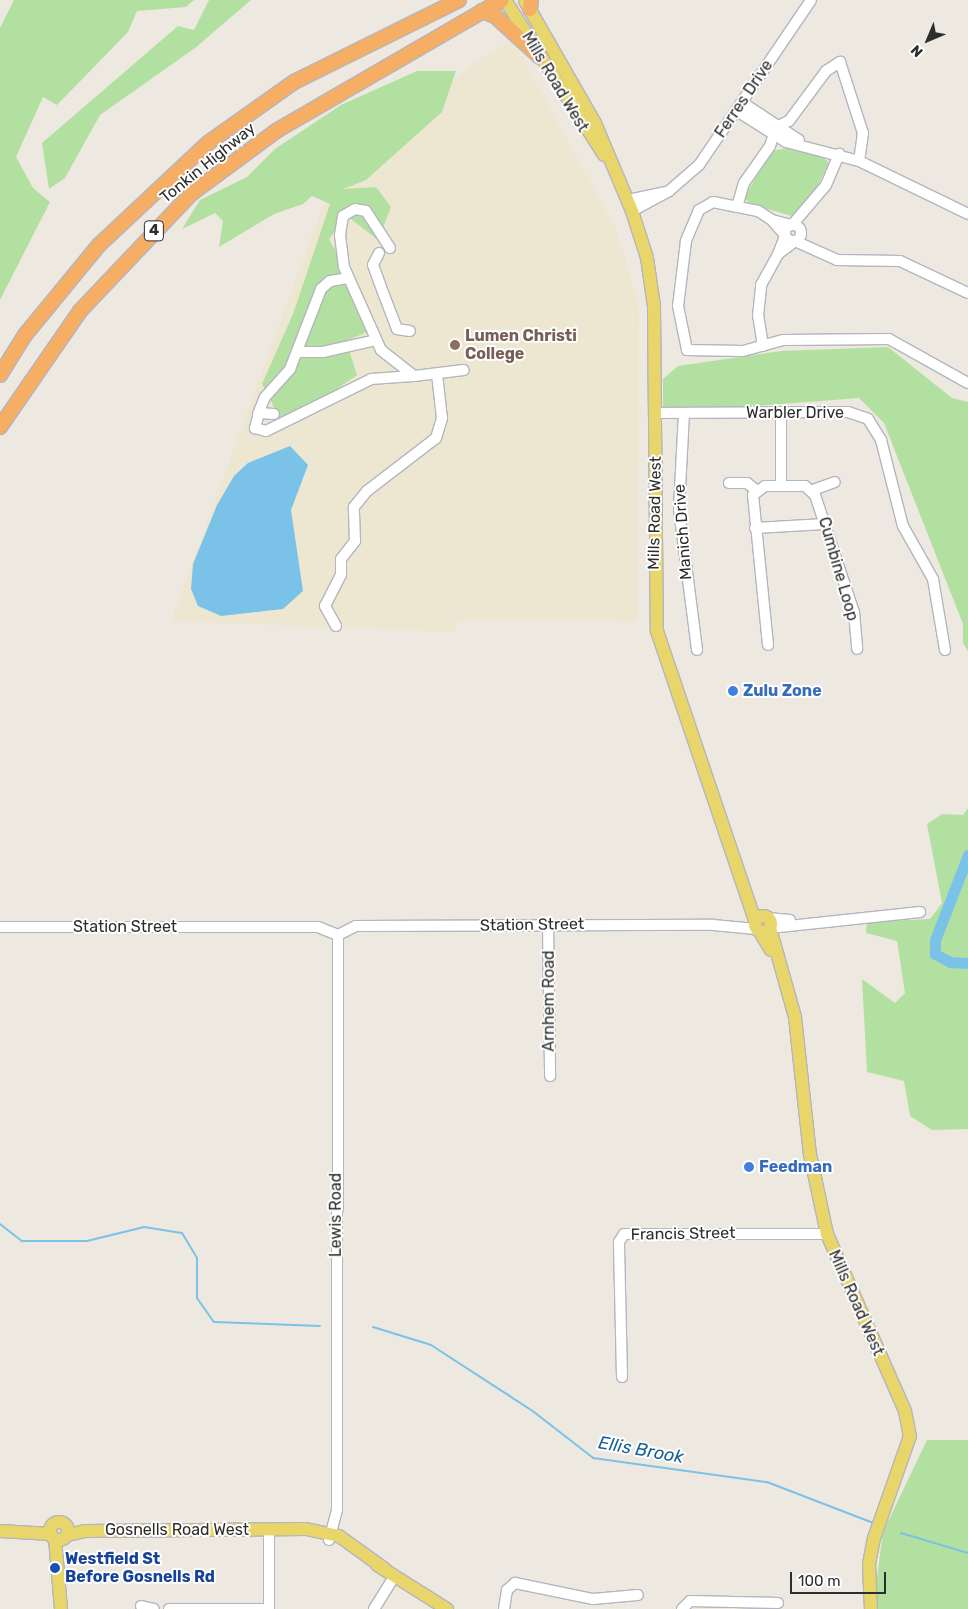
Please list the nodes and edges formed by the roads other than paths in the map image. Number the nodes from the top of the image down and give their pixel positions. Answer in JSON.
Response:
{"nodes":[{"id":1,"x":504,"y":0,"type":"edge"},
{"id":2,"x":810,"y":0,"type":"edge"},
{"id":3,"x":454,"y":2,"type":"edge"},
{"id":4,"x":529,"y":3,"type":"edge"},
{"id":5,"x":482,"y":11,"type":"junction"},
{"id":6,"x":540,"y":57,"type":"junction"},
{"id":7,"x":740,"y":107,"type":"junction"},
{"id":8,"x":775,"y":132,"type":"junction"},
{"id":9,"x":839,"y":154,"type":"junction"},
{"id":10,"x":608,"y":161,"type":"junction"},
{"id":11,"x":859,"y":161,"type":"junction"},
{"id":12,"x":630,"y":206,"type":"junction"},
{"id":13,"x":737,"y":207,"type":"junction"},
{"id":14,"x":968,"y":214,"type":"edge"},
{"id":15,"x":772,"y":220,"type":"junction"},
{"id":16,"x":796,"y":233,"type":"junction"},
{"id":17,"x":784,"y":235,"type":"junction"},
{"id":18,"x":390,"y":248,"type":"dead end"},
{"id":19,"x":379,"y":253,"type":"dead end"},
{"id":20,"x":778,"y":254,"type":"junction"},
{"id":21,"x":348,"y":278,"type":"junction"},
{"id":22,"x":968,"y":293,"type":"edge"},
{"id":23,"x":410,"y":331,"type":"dead end"},
{"id":24,"x":376,"y":340,"type":"junction"},
{"id":25,"x":763,"y":346,"type":"junction"},
{"id":26,"x":297,"y":352,"type":"junction"},
{"id":27,"x":464,"y":370,"type":"dead end"},
{"id":28,"x":437,"y":374,"type":"junction"},
{"id":29,"x":0,"y":375,"type":"edge"},
{"id":30,"x":414,"y":376,"type":"junction"},
{"id":31,"x":968,"y":383,"type":"edge"},
{"id":32,"x":781,"y":412,"type":"junction"},
{"id":33,"x":654,"y":413,"type":"junction"},
{"id":34,"x":258,"y":414,"type":"junction"},
{"id":35,"x":274,"y":414,"type":"dead end"},
{"id":36,"x":684,"y":414,"type":"junction"},
{"id":37,"x":0,"y":427,"type":"edge"},
{"id":38,"x":835,"y":482,"type":"dead end"},
{"id":39,"x":729,"y":483,"type":"dead end"},
{"id":40,"x":781,"y":486,"type":"junction"},
{"id":41,"x":756,"y":490,"type":"junction"},
{"id":42,"x":813,"y":490,"type":"junction"},
{"id":43,"x":825,"y":524,"type":"junction"},
{"id":44,"x":755,"y":528,"type":"junction"},
{"id":45,"x":336,"y":626,"type":"dead end"},
{"id":46,"x":768,"y":645,"type":"dead end"},
{"id":47,"x":857,"y":649,"type":"dead end"},
{"id":48,"x":697,"y":650,"type":"dead end"},
{"id":49,"x":945,"y":650,"type":"dead end"},
{"id":50,"x":920,"y":912,"type":"dead end"},
{"id":51,"x":762,"y":924,"type":"junction"},
{"id":52,"x":548,"y":925,"type":"junction"},
{"id":53,"x":0,"y":927,"type":"edge"},
{"id":54,"x":338,"y":935,"type":"junction"},
{"id":55,"x":550,"y":1076,"type":"dead end"},
{"id":56,"x":827,"y":1234,"type":"junction"},
{"id":57,"x":622,"y":1376,"type":"dead end"},
{"id":58,"x":269,"y":1529,"type":"junction"},
{"id":59,"x":0,"y":1531,"type":"edge"},
{"id":60,"x":59,"y":1533,"type":"junction"},
{"id":61,"x":334,"y":1538,"type":"junction"},
{"id":62,"x":390,"y":1572,"type":"junction"},
{"id":63,"x":638,"y":1595,"type":"dead end"},
{"id":64,"x":778,"y":1603,"type":"dead end"},
{"id":65,"x":141,"y":1606,"type":"dead end"},
{"id":66,"x":682,"y":1607,"type":"edge"},
{"id":67,"x":61,"y":1609,"type":"edge"},
{"id":68,"x":154,"y":1609,"type":"edge"},
{"id":69,"x":169,"y":1609,"type":"edge"},
{"id":70,"x":269,"y":1609,"type":"edge"},
{"id":71,"x":374,"y":1609,"type":"edge"},
{"id":72,"x":447,"y":1609,"type":"edge"},
{"id":73,"x":504,"y":1609,"type":"edge"},
{"id":74,"x":871,"y":1609,"type":"edge"}],
"edges":[{"from":1,"to":5,"type":"highway","name":"Tonkin Highway","number":"4"},
{"from":1,"to":6,"type":"main road","name":"Mills Road West"},
{"from":2,"to":7,"type":"street","name":"Ferres Drive"},
{"from":3,"to":29,"type":"highway","name":"Tonkin Highway","number":"4"},
{"from":4,"to":10,"type":"main road","name":"Mills Road West"},
{"from":5,"to":6,"type":"highway"},
{"from":5,"to":37,"type":"highway","name":"Tonkin Highway","number":"4"},
{"from":6,"to":10,"type":"main road","name":"Mills Road West"},
{"from":7,"to":8,"type":"street"},
{"from":7,"to":12,"type":"street","name":"Ferres Drive"},
{"from":8,"to":9,"type":"street"},
{"from":8,"to":11,"type":"street"},
{"from":8,"to":13,"type":"street"},
{"from":9,"to":11,"type":"street"},
{"from":9,"to":16,"type":"street"},
{"from":10,"to":12,"type":"main road","name":"Mills Road West"},
{"from":11,"to":14,"type":"street"},
{"from":12,"to":33,"type":"main road","name":"Mills Road West"},
{"from":13,"to":15,"type":"street"},
{"from":13,"to":25,"type":"street"},
{"from":15,"to":16,"type":"street"},
{"from":15,"to":17,"type":"street"},
{"from":16,"to":17,"type":"street"},
{"from":16,"to":20,"type":"street"},
{"from":16,"to":22,"type":"street"},
{"from":17,"to":20,"type":"street"},
{"from":18,"to":21,"type":"street"},
{"from":19,"to":23,"type":"street"},
{"from":20,"to":25,"type":"street"},
{"from":21,"to":24,"type":"street"},
{"from":21,"to":26,"type":"street"},
{"from":24,"to":26,"type":"street"},
{"from":24,"to":30,"type":"street"},
{"from":25,"to":31,"type":"street"},
{"from":26,"to":34,"type":"street"},
{"from":27,"to":28,"type":"street"},
{"from":28,"to":30,"type":"street"},
{"from":28,"to":45,"type":"street"},
{"from":30,"to":34,"type":"street"},
{"from":32,"to":36,"type":"street","name":"Warbler Drive"},
{"from":32,"to":40,"type":"street"},
{"from":32,"to":49,"type":"street","name":"Warbler Drive"},
{"from":33,"to":36,"type":"street","name":"Warbler Drive"},
{"from":33,"to":51,"type":"main road","name":"Mills Road West"},
{"from":34,"to":35,"type":"street"},
{"from":36,"to":48,"type":"street","name":"Manich Drive"},
{"from":38,"to":42,"type":"street"},
{"from":39,"to":41,"type":"street"},
{"from":40,"to":41,"type":"street"},
{"from":40,"to":42,"type":"street"},
{"from":41,"to":44,"type":"street"},
{"from":42,"to":43,"type":"street","name":"Cumbine Loop"},
{"from":43,"to":44,"type":"street"},
{"from":43,"to":47,"type":"street","name":"Cumbine Loop"},
{"from":44,"to":46,"type":"street"},
{"from":50,"to":51,"type":"street","name":"Station Street"},
{"from":51,"to":52,"type":"street","name":"Station Street"},
{"from":51,"to":56,"type":"main road","name":"Mills Road West"},
{"from":52,"to":54,"type":"street","name":"Station Street"},
{"from":52,"to":55,"type":"street","name":"Arnhem Road"},
{"from":53,"to":54,"type":"street","name":"Station Street"},
{"from":54,"to":61,"type":"street","name":"Lewis Road"},
{"from":56,"to":57,"type":"street","name":"Francis Street"},
{"from":56,"to":74,"type":"main road","name":"Mills Road West"},
{"from":58,"to":60,"type":"main road","name":"Gosnells Road West"},
{"from":58,"to":61,"type":"main road","name":"Gosnells Road West"},
{"from":58,"to":70,"type":"street"},
{"from":59,"to":60,"type":"main road","name":"Gosnells Road West"},
{"from":60,"to":67,"type":"main road"},
{"from":61,"to":62,"type":"main road","name":"Gosnells Road West"},
{"from":62,"to":71,"type":"street"},
{"from":62,"to":72,"type":"main road","name":"Gosnells Road West"},
{"from":63,"to":73,"type":"street"},
{"from":64,"to":66,"type":"street"},
{"from":65,"to":68,"type":"street"},
{"from":69,"to":70,"type":"street"}]}
